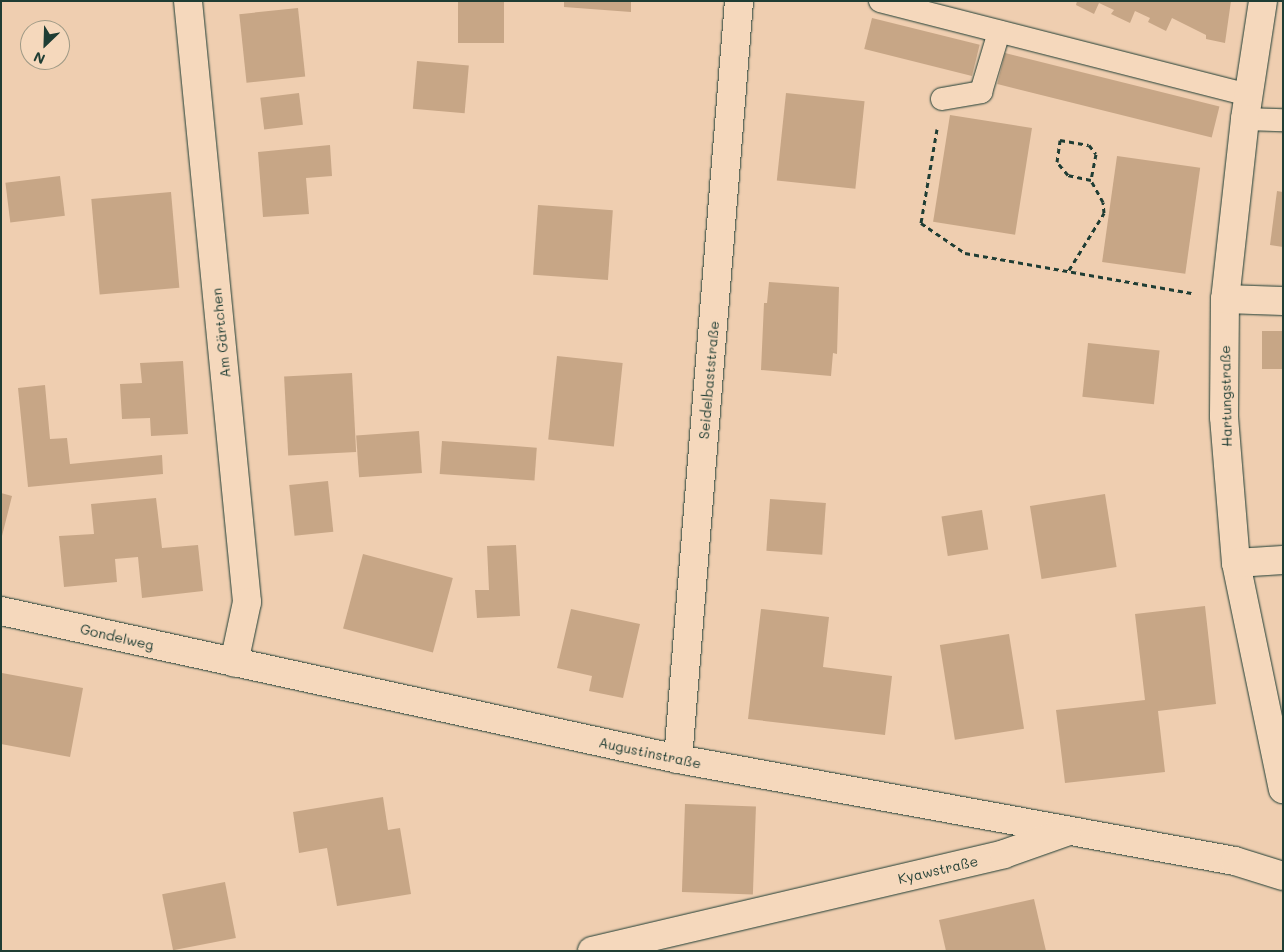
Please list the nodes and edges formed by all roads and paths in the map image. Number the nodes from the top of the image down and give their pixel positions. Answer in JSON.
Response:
{"nodes":[{"id":1,"x":188,"y":1,"type":"edge"},
{"id":2,"x":739,"y":1,"type":"edge"},
{"id":3,"x":880,"y":1,"type":"edge"},
{"id":4,"x":1263,"y":1,"type":"edge"},
{"id":5,"x":999,"y":32,"type":"junction"},
{"id":6,"x":942,"y":99,"type":"joint"},
{"id":7,"x":1247,"y":107,"type":"junction"},
{"id":8,"x":1283,"y":120,"type":"edge"},
{"id":9,"x":1091,"y":180,"type":"junction"},
{"id":10,"x":1069,"y":270,"type":"junction"},
{"id":11,"x":1225,"y":300,"type":"junction"},
{"id":12,"x":1283,"y":300,"type":"edge"},
{"id":13,"x":1283,"y":560,"type":"edge"},
{"id":14,"x":1236,"y":563,"type":"junction"},
{"id":15,"x":1,"y":610,"type":"edge"},
{"id":16,"x":234,"y":663,"type":"junction"},
{"id":17,"x":678,"y":759,"type":"junction"},
{"id":18,"x":1283,"y":789,"type":"edge"},
{"id":19,"x":1068,"y":832,"type":"junction"},
{"id":20,"x":1283,"y":876,"type":"edge"},
{"id":21,"x":592,"y":951,"type":"edge"}],
"edges":[{"from":1,"to":16,"type":"street","name":"Am Gärtchen"},
{"from":2,"to":17,"type":"street","name":"Seidelbaststraße"},
{"from":3,"to":5,"type":"lane"},
{"from":4,"to":7,"type":"street","name":"Hartungstraße"},
{"from":5,"to":6,"type":"lane"},
{"from":5,"to":7,"type":"lane"},
{"from":6,"to":10,"type":"path"},
{"from":7,"to":8,"type":"lane"},
{"from":7,"to":11,"type":"street","name":"Hartungstraße"},
{"from":9,"to":9,"type":"path"},
{"from":9,"to":10,"type":"path"},
{"from":10,"to":11,"type":"path"},
{"from":11,"to":12,"type":"street"},
{"from":11,"to":14,"type":"street","name":"Hartungstraße"},
{"from":13,"to":14,"type":"street"},
{"from":14,"to":18,"type":"street","name":"Hartungstraße"},
{"from":15,"to":16,"type":"street","name":"Gondelweg"},
{"from":16,"to":17,"type":"street","name":"Augustinstraße"},
{"from":17,"to":19,"type":"street","name":"Augustinstraße"},
{"from":19,"to":20,"type":"street","name":"Kyawstraße"},
{"from":19,"to":21,"type":"street","name":"Kyawstraße"}]}
